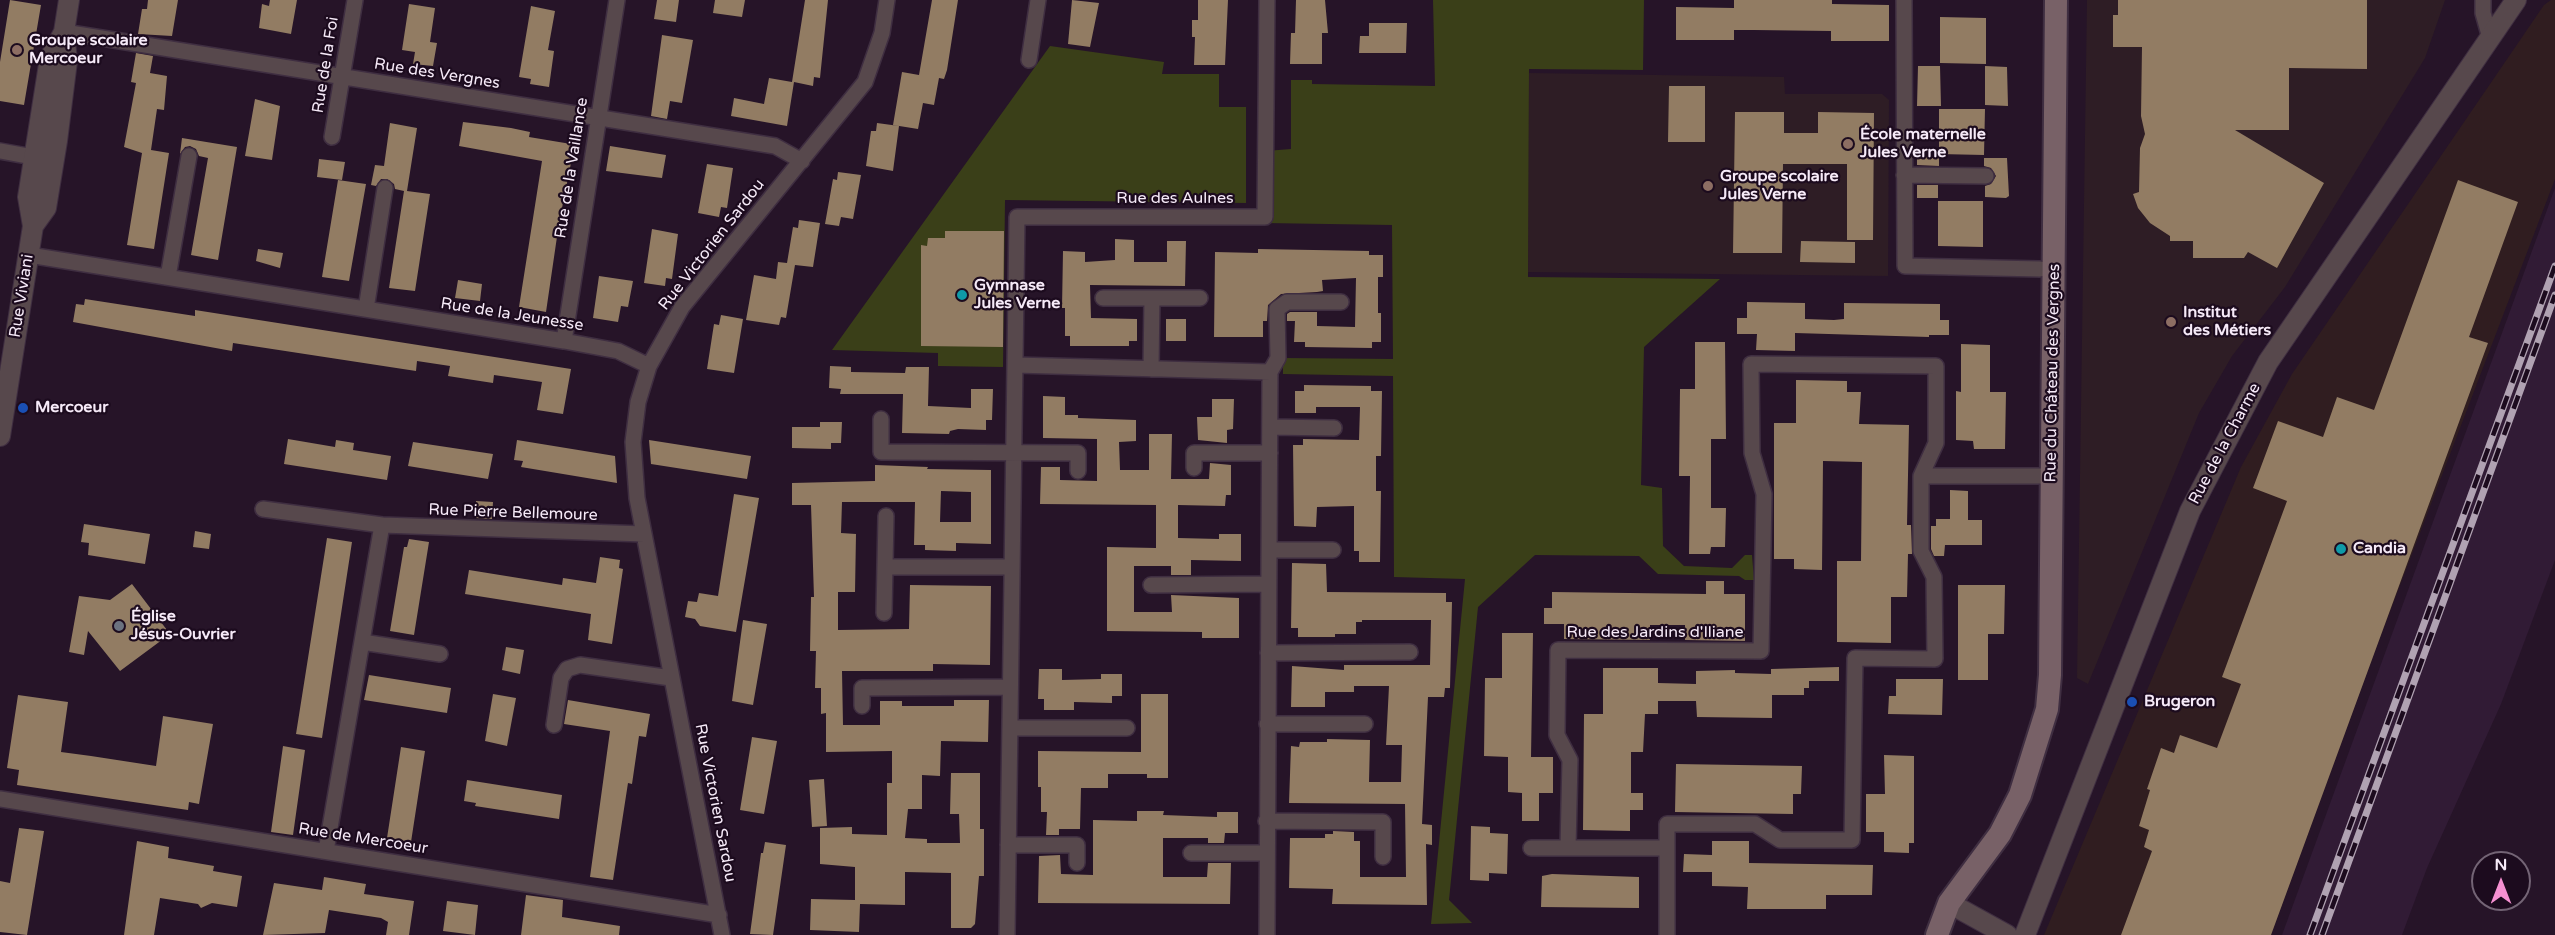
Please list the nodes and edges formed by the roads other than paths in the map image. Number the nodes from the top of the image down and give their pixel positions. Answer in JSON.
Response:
{"nodes":[{"id":1,"x":69,"y":0,"type":"edge"},
{"id":2,"x":355,"y":0,"type":"edge"},
{"id":3,"x":617,"y":0,"type":"edge"},
{"id":4,"x":887,"y":0,"type":"edge"},
{"id":5,"x":1038,"y":0,"type":"edge"},
{"id":6,"x":1267,"y":0,"type":"edge"},
{"id":7,"x":1904,"y":0,"type":"edge"},
{"id":8,"x":2043,"y":0,"type":"edge"},
{"id":9,"x":2056,"y":0,"type":"edge"},
{"id":10,"x":2483,"y":0,"type":"edge"},
{"id":11,"x":2516,"y":0,"type":"edge"},
{"id":12,"x":64,"y":32,"type":"junction"},
{"id":13,"x":2490,"y":38,"type":"junction"},
{"id":14,"x":1029,"y":60,"type":"dead end"},
{"id":15,"x":342,"y":77,"type":"junction"},
{"id":16,"x":598,"y":118,"type":"junction"},
{"id":17,"x":332,"y":137,"type":"dead end"},
{"id":18,"x":0,"y":151,"type":"edge"},
{"id":19,"x":189,"y":156,"type":"dead end"},
{"id":20,"x":44,"y":158,"type":"junction"},
{"id":21,"x":801,"y":161,"type":"junction"},
{"id":22,"x":1904,"y":175,"type":"junction"},
{"id":23,"x":1986,"y":176,"type":"dead end"},
{"id":24,"x":385,"y":188,"type":"dead end"},
{"id":25,"x":29,"y":255,"type":"junction"},
{"id":26,"x":2040,"y":269,"type":"junction"},
{"id":27,"x":168,"y":277,"type":"junction"},
{"id":28,"x":1103,"y":298,"type":"dead end"},
{"id":29,"x":1152,"y":298,"type":"junction"},
{"id":30,"x":1200,"y":298,"type":"dead end"},
{"id":31,"x":1341,"y":302,"type":"dead end"},
{"id":32,"x":366,"y":309,"type":"junction"},
{"id":33,"x":564,"y":341,"type":"junction"},
{"id":34,"x":1015,"y":365,"type":"junction"},
{"id":35,"x":649,"y":366,"type":"junction"},
{"id":36,"x":1151,"y":369,"type":"junction"},
{"id":37,"x":1270,"y":372,"type":"junction"},
{"id":38,"x":881,"y":419,"type":"dead end"},
{"id":39,"x":1270,"y":427,"type":"junction"},
{"id":40,"x":1334,"y":428,"type":"dead end"},
{"id":41,"x":0,"y":436,"type":"edge"},
{"id":42,"x":1014,"y":453,"type":"junction"},
{"id":43,"x":1270,"y":453,"type":"junction"},
{"id":44,"x":1194,"y":468,"type":"dead end"},
{"id":45,"x":1078,"y":471,"type":"dead end"},
{"id":46,"x":1921,"y":476,"type":"junction"},
{"id":47,"x":2045,"y":476,"type":"junction"},
{"id":48,"x":263,"y":509,"type":"dead end"},
{"id":49,"x":886,"y":516,"type":"dead end"},
{"id":50,"x":382,"y":525,"type":"junction"},
{"id":51,"x":644,"y":534,"type":"junction"},
{"id":52,"x":1269,"y":550,"type":"junction"},
{"id":53,"x":1333,"y":550,"type":"dead end"},
{"id":54,"x":885,"y":567,"type":"junction"},
{"id":55,"x":1012,"y":567,"type":"junction"},
{"id":56,"x":1268,"y":584,"type":"junction"},
{"id":57,"x":1151,"y":585,"type":"dead end"},
{"id":58,"x":884,"y":613,"type":"dead end"},
{"id":59,"x":362,"y":642,"type":"junction"},
{"id":60,"x":1410,"y":652,"type":"dead end"},
{"id":61,"x":1268,"y":653,"type":"junction"},
{"id":62,"x":440,"y":654,"type":"dead end"},
{"id":63,"x":671,"y":678,"type":"junction"},
{"id":64,"x":1010,"y":687,"type":"junction"},
{"id":65,"x":862,"y":706,"type":"dead end"},
{"id":66,"x":1267,"y":724,"type":"junction"},
{"id":67,"x":1365,"y":724,"type":"dead end"},
{"id":68,"x":554,"y":725,"type":"dead end"},
{"id":69,"x":1010,"y":728,"type":"junction"},
{"id":70,"x":1126,"y":728,"type":"dead end"},
{"id":71,"x":0,"y":799,"type":"edge"},
{"id":72,"x":1266,"y":821,"type":"junction"},
{"id":73,"x":1008,"y":845,"type":"junction"},
{"id":74,"x":1532,"y":848,"type":"dead end"},
{"id":75,"x":1568,"y":848,"type":"junction"},
{"id":76,"x":1667,"y":848,"type":"junction"},
{"id":77,"x":326,"y":851,"type":"junction"},
{"id":78,"x":1191,"y":853,"type":"dead end"},
{"id":79,"x":1266,"y":853,"type":"junction"},
{"id":80,"x":1383,"y":857,"type":"dead end"},
{"id":81,"x":1077,"y":863,"type":"dead end"},
{"id":82,"x":1949,"y":903,"type":"junction"},
{"id":83,"x":719,"y":915,"type":"junction"},
{"id":84,"x":722,"y":935,"type":"edge"},
{"id":85,"x":1007,"y":935,"type":"edge"},
{"id":86,"x":1267,"y":935,"type":"edge"},
{"id":87,"x":1667,"y":935,"type":"edge"},
{"id":88,"x":1921,"y":935,"type":"edge"},
{"id":89,"x":1937,"y":935,"type":"edge"},
{"id":90,"x":2007,"y":935,"type":"edge"},
{"id":91,"x":2025,"y":935,"type":"edge"}],
"edges":[{"from":1,"to":12,"type":"street","name":"Rue Viviani"},
{"from":2,"to":15,"type":"street","name":"Rue de la Foi"},
{"from":3,"to":16,"type":"street","name":"Rue de la Vaillance"},
{"from":4,"to":21,"type":"street","name":"Rue Victorien Sardou"},
{"from":5,"to":14,"type":"street"},
{"from":6,"to":34,"type":"street","name":"Rue des Aulnes"},
{"from":7,"to":22,"type":"street"},
{"from":8,"to":26,"type":"main road","name":"Rue du Château des Vergnes"},
{"from":9,"to":47,"type":"main road","name":"Rue du Château des Vergnes"},
{"from":10,"to":13,"type":"street"},
{"from":11,"to":13,"type":"street","name":"Rue de la Charme"},
{"from":12,"to":15,"type":"street","name":"Rue des Vergnes"},
{"from":12,"to":20,"type":"street","name":"Rue Viviani"},
{"from":13,"to":91,"type":"street","name":"Rue de la Charme"},
{"from":15,"to":16,"type":"street","name":"Rue des Vergnes"},
{"from":15,"to":17,"type":"street","name":"Rue de la Foi"},
{"from":16,"to":21,"type":"street","name":"Rue des Vergnes"},
{"from":16,"to":33,"type":"street","name":"Rue de la Vaillance"},
{"from":18,"to":20,"type":"street"},
{"from":19,"to":27,"type":"street"},
{"from":20,"to":25,"type":"street","name":"Rue Viviani"},
{"from":21,"to":35,"type":"street","name":"Rue Victorien Sardou"},
{"from":22,"to":23,"type":"street"},
{"from":22,"to":26,"type":"street"},
{"from":24,"to":32,"type":"street"},
{"from":25,"to":27,"type":"street","name":"Rue de la Jeunesse"},
{"from":25,"to":41,"type":"street","name":"Rue Viviani"},
{"from":26,"to":47,"type":"main road","name":"Rue du Château des Vergnes"},
{"from":27,"to":32,"type":"street","name":"Rue de la Jeunesse"},
{"from":28,"to":29,"type":"street"},
{"from":29,"to":30,"type":"street"},
{"from":29,"to":36,"type":"street"},
{"from":31,"to":37,"type":"street"},
{"from":32,"to":33,"type":"street","name":"Rue de la Jeunesse"},
{"from":33,"to":35,"type":"street","name":"Rue de la Jeunesse"},
{"from":34,"to":36,"type":"street"},
{"from":34,"to":42,"type":"street"},
{"from":35,"to":51,"type":"street","name":"Rue Victorien Sardou"},
{"from":36,"to":37,"type":"street"},
{"from":37,"to":39,"type":"street"},
{"from":38,"to":42,"type":"street"},
{"from":39,"to":40,"type":"street"},
{"from":39,"to":43,"type":"street"},
{"from":42,"to":45,"type":"street"},
{"from":42,"to":55,"type":"street"},
{"from":43,"to":44,"type":"street"},
{"from":43,"to":52,"type":"street"},
{"from":46,"to":47,"type":"street"},
{"from":46,"to":75,"type":"street","name":"Rue des Jardins d'Iliane"},
{"from":46,"to":76,"type":"street","name":"Rue des Jardins d'Iliane"},
{"from":47,"to":82,"type":"main road","name":"Rue du Château des Vergnes"},
{"from":48,"to":50,"type":"street","name":"Rue Pierre Bellemoure"},
{"from":49,"to":54,"type":"street"},
{"from":50,"to":51,"type":"street","name":"Rue Pierre Bellemoure"},
{"from":50,"to":59,"type":"street"},
{"from":51,"to":63,"type":"street","name":"Rue Victorien Sardou"},
{"from":52,"to":53,"type":"street"},
{"from":52,"to":56,"type":"street"},
{"from":54,"to":55,"type":"street"},
{"from":54,"to":58,"type":"street"},
{"from":55,"to":64,"type":"street"},
{"from":56,"to":57,"type":"street"},
{"from":56,"to":61,"type":"street"},
{"from":59,"to":62,"type":"street"},
{"from":59,"to":77,"type":"street"},
{"from":60,"to":61,"type":"street"},
{"from":61,"to":66,"type":"street"},
{"from":63,"to":68,"type":"street"},
{"from":63,"to":83,"type":"street","name":"Rue Victorien Sardou"},
{"from":64,"to":65,"type":"street"},
{"from":64,"to":69,"type":"street"},
{"from":66,"to":67,"type":"street"},
{"from":66,"to":72,"type":"street"},
{"from":69,"to":70,"type":"street"},
{"from":69,"to":73,"type":"street"},
{"from":71,"to":77,"type":"street","name":"Rue de Mercoeur"},
{"from":72,"to":79,"type":"street"},
{"from":72,"to":80,"type":"street"},
{"from":73,"to":81,"type":"street"},
{"from":73,"to":85,"type":"street"},
{"from":74,"to":75,"type":"street"},
{"from":75,"to":76,"type":"street"},
{"from":76,"to":87,"type":"street","name":"Rue des Jardins d'Iliane"},
{"from":77,"to":83,"type":"street","name":"Rue de Mercoeur"},
{"from":78,"to":79,"type":"street"},
{"from":79,"to":86,"type":"street"},
{"from":82,"to":88,"type":"main road"},
{"from":82,"to":89,"type":"main road","name":"Rue du Château des Vergnes"},
{"from":82,"to":90,"type":"street"},
{"from":83,"to":84,"type":"street","name":"Rue Victorien Sardou"}]}
